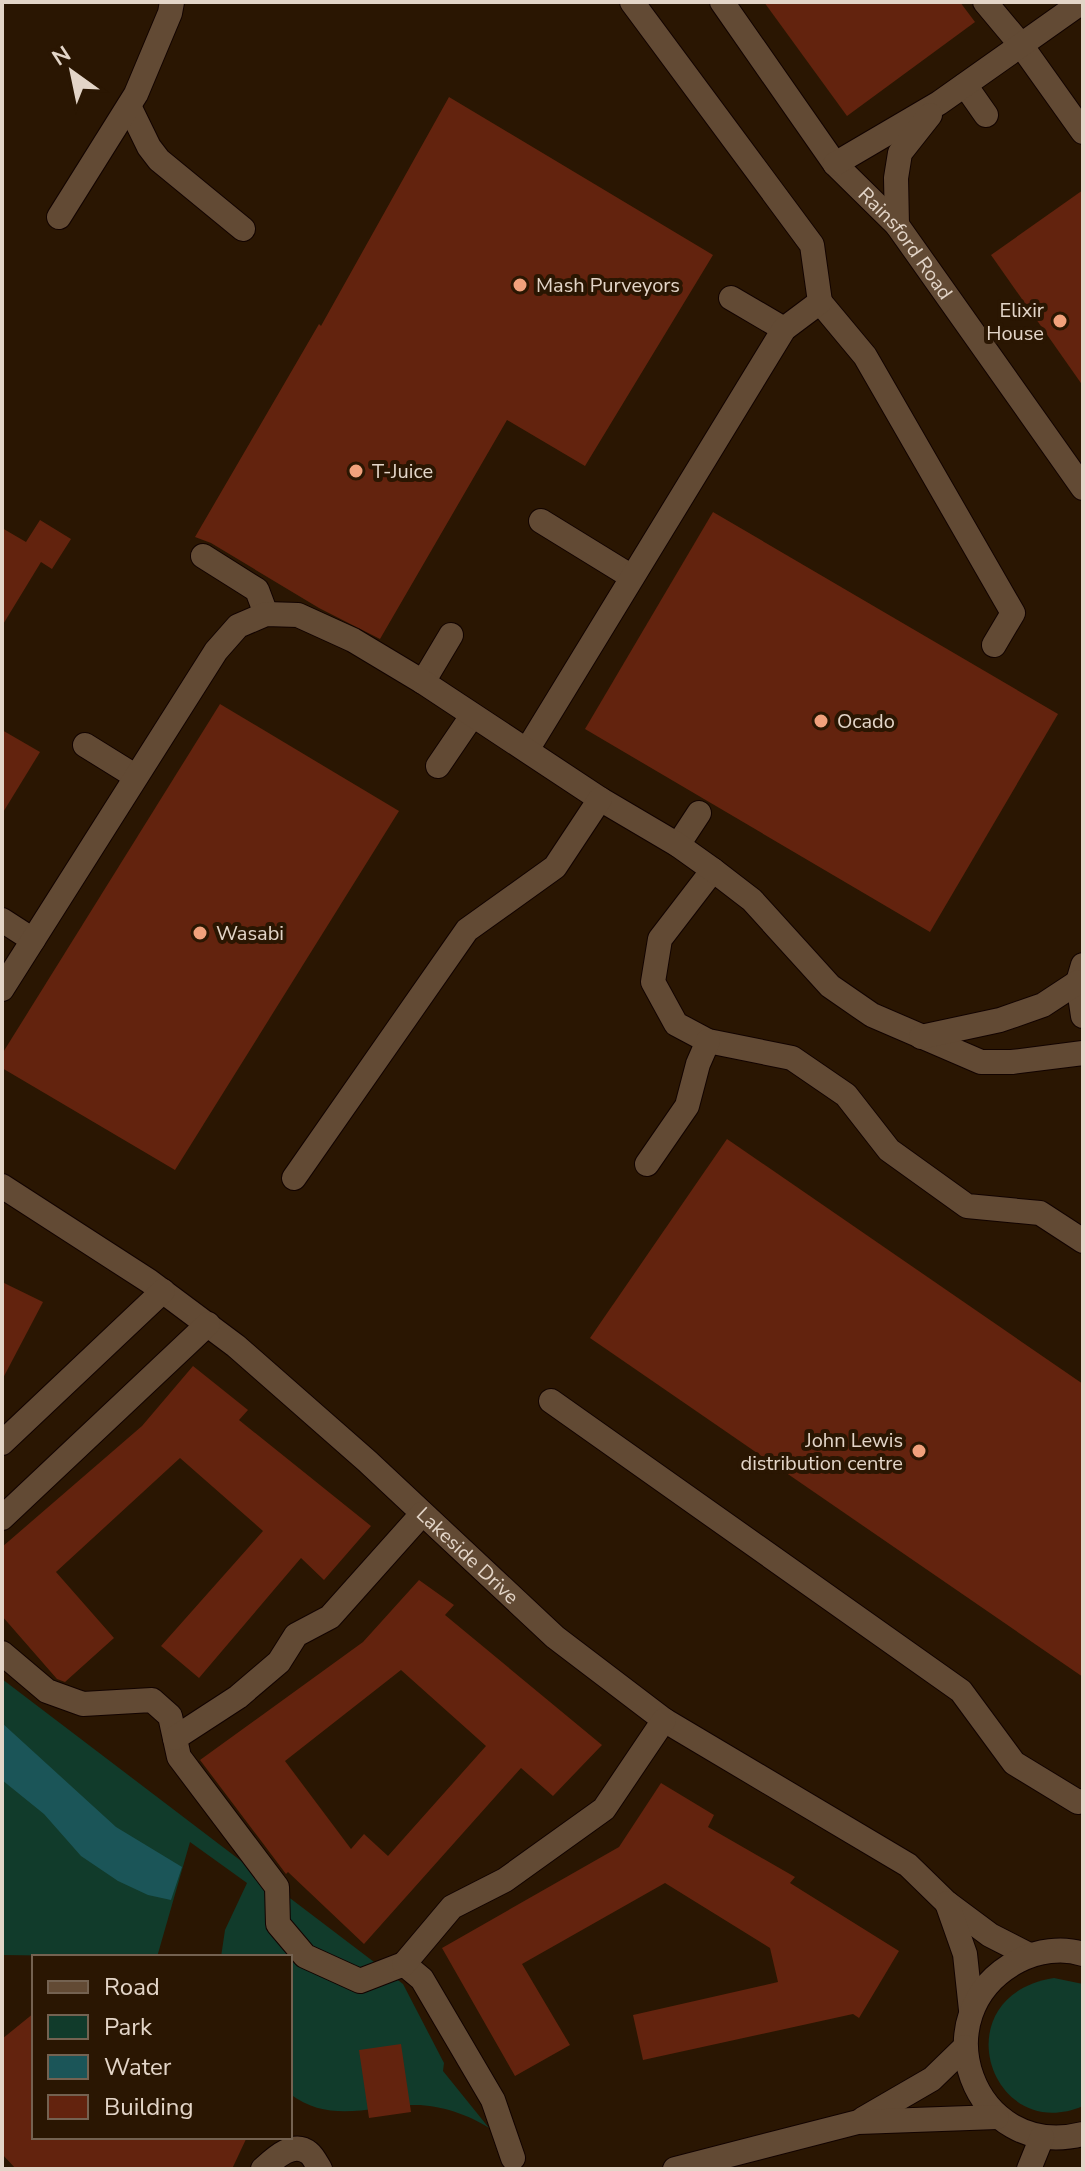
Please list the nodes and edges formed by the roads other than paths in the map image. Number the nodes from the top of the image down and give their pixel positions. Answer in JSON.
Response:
{"nodes":[{"id":1,"x":172,"y":2,"type":"edge"},
{"id":2,"x":632,"y":2,"type":"edge"},
{"id":3,"x":722,"y":2,"type":"edge"},
{"id":4,"x":985,"y":2,"type":"edge"},
{"id":5,"x":1082,"y":2,"type":"edge"},
{"id":6,"x":1021,"y":45,"type":"junction"},
{"id":7,"x":965,"y":85,"type":"junction"},
{"id":8,"x":1074,"y":99,"type":"edge"},
{"id":9,"x":939,"y":103,"type":"junction"},
{"id":10,"x":129,"y":106,"type":"junction"},
{"id":11,"x":986,"y":115,"type":"dead end"},
{"id":12,"x":1083,"y":132,"type":"edge"},
{"id":13,"x":835,"y":164,"type":"junction"},
{"id":14,"x":59,"y":217,"type":"dead end"},
{"id":15,"x":897,"y":225,"type":"junction"},
{"id":16,"x":243,"y":229,"type":"dead end"},
{"id":17,"x":731,"y":298,"type":"dead end"},
{"id":18,"x":820,"y":302,"type":"junction"},
{"id":19,"x":784,"y":329,"type":"junction"},
{"id":20,"x":1083,"y":488,"type":"edge"},
{"id":21,"x":541,"y":521,"type":"dead end"},
{"id":22,"x":203,"y":556,"type":"dead end"},
{"id":23,"x":632,"y":577,"type":"junction"},
{"id":24,"x":266,"y":614,"type":"junction"},
{"id":25,"x":451,"y":635,"type":"dead end"},
{"id":26,"x":994,"y":645,"type":"dead end"},
{"id":27,"x":423,"y":682,"type":"junction"},
{"id":28,"x":472,"y":716,"type":"junction"},
{"id":29,"x":85,"y":745,"type":"dead end"},
{"id":30,"x":527,"y":750,"type":"junction"},
{"id":31,"x":438,"y":766,"type":"dead end"},
{"id":32,"x":135,"y":776,"type":"junction"},
{"id":33,"x":600,"y":799,"type":"junction"},
{"id":34,"x":699,"y":813,"type":"dead end"},
{"id":35,"x":678,"y":845,"type":"junction"},
{"id":36,"x":713,"y":870,"type":"junction"},
{"id":37,"x":2,"y":920,"type":"edge"},
{"id":38,"x":33,"y":940,"type":"junction"},
{"id":39,"x":1080,"y":974,"type":"edge"},
{"id":40,"x":2,"y":989,"type":"edge"},
{"id":41,"x":1083,"y":1016,"type":"edge"},
{"id":42,"x":921,"y":1037,"type":"junction"},
{"id":43,"x":708,"y":1041,"type":"junction"},
{"id":44,"x":1083,"y":1053,"type":"edge"},
{"id":45,"x":647,"y":1164,"type":"dead end"},
{"id":46,"x":294,"y":1178,"type":"dead end"},
{"id":47,"x":2,"y":1186,"type":"edge"},
{"id":48,"x":1083,"y":1241,"type":"edge"},
{"id":49,"x":163,"y":1291,"type":"junction"},
{"id":50,"x":208,"y":1324,"type":"junction"},
{"id":51,"x":551,"y":1401,"type":"dead end"},
{"id":52,"x":2,"y":1443,"type":"edge"},
{"id":53,"x":422,"y":1514,"type":"junction"},
{"id":54,"x":2,"y":1518,"type":"edge"},
{"id":55,"x":2,"y":1653,"type":"edge"},
{"id":56,"x":664,"y":1720,"type":"junction"},
{"id":57,"x":175,"y":1738,"type":"junction"},
{"id":58,"x":1083,"y":1801,"type":"edge"},
{"id":59,"x":947,"y":1903,"type":"junction"},
{"id":60,"x":1083,"y":1938,"type":"edge"},
{"id":61,"x":1055,"y":1950,"type":"junction"},
{"id":62,"x":1083,"y":1954,"type":"edge"},
{"id":63,"x":1029,"y":1955,"type":"junction"},
{"id":64,"x":404,"y":1964,"type":"junction"},
{"id":65,"x":971,"y":2010,"type":"junction"},
{"id":66,"x":965,"y":2047,"type":"junction"},
{"id":67,"x":997,"y":2117,"type":"junction"},
{"id":68,"x":858,"y":2122,"type":"junction"},
{"id":69,"x":1083,"y":2134,"type":"edge"},
{"id":70,"x":1042,"y":2137,"type":"junction"},
{"id":71,"x":510,"y":2150,"type":"dead end"},
{"id":72,"x":263,"y":2169,"type":"edge"},
{"id":73,"x":320,"y":2169,"type":"edge"},
{"id":74,"x":675,"y":2169,"type":"edge"},
{"id":75,"x":1029,"y":2169,"type":"edge"}],
"edges":[{"from":1,"to":10,"type":"street"},
{"from":2,"to":18,"type":"street"},
{"from":3,"to":13,"type":"street","name":"Rainsford Road"},
{"from":4,"to":6,"type":"street"},
{"from":5,"to":6,"type":"street"},
{"from":6,"to":7,"type":"street"},
{"from":6,"to":8,"type":"street"},
{"from":7,"to":9,"type":"street"},
{"from":7,"to":11,"type":"street"},
{"from":8,"to":12,"type":"street"},
{"from":9,"to":13,"type":"street"},
{"from":9,"to":15,"type":"street"},
{"from":10,"to":14,"type":"street"},
{"from":10,"to":16,"type":"street"},
{"from":13,"to":15,"type":"street","name":"Rainsford Road"},
{"from":15,"to":20,"type":"street","name":"Rainsford Road"},
{"from":17,"to":19,"type":"street"},
{"from":18,"to":19,"type":"street"},
{"from":18,"to":26,"type":"street"},
{"from":19,"to":23,"type":"street"},
{"from":21,"to":23,"type":"street"},
{"from":22,"to":24,"type":"street"},
{"from":23,"to":30,"type":"street"},
{"from":24,"to":27,"type":"street"},
{"from":24,"to":32,"type":"street"},
{"from":25,"to":27,"type":"street"},
{"from":27,"to":28,"type":"street"},
{"from":28,"to":30,"type":"street"},
{"from":28,"to":31,"type":"street"},
{"from":29,"to":32,"type":"street"},
{"from":30,"to":33,"type":"street"},
{"from":32,"to":38,"type":"street"},
{"from":33,"to":35,"type":"street"},
{"from":33,"to":46,"type":"street"},
{"from":34,"to":35,"type":"street"},
{"from":35,"to":36,"type":"street"},
{"from":36,"to":42,"type":"street"},
{"from":36,"to":43,"type":"street"},
{"from":37,"to":38,"type":"street"},
{"from":38,"to":40,"type":"street"},
{"from":39,"to":41,"type":"street"},
{"from":39,"to":42,"type":"street"},
{"from":42,"to":44,"type":"street"},
{"from":43,"to":45,"type":"street"},
{"from":43,"to":48,"type":"street"},
{"from":47,"to":49,"type":"street","name":"Lakeside Drive"},
{"from":49,"to":50,"type":"street","name":"Lakeside Drive"},
{"from":49,"to":52,"type":"street"},
{"from":50,"to":53,"type":"street","name":"Lakeside Drive"},
{"from":50,"to":54,"type":"street"},
{"from":51,"to":58,"type":"street"},
{"from":53,"to":56,"type":"street","name":"Lakeside Drive"},
{"from":53,"to":57,"type":"street"},
{"from":55,"to":57,"type":"street"},
{"from":56,"to":59,"type":"street","name":"Lakeside Drive"},
{"from":56,"to":64,"type":"street"},
{"from":57,"to":64,"type":"street"},
{"from":59,"to":63,"type":"street","name":"Lakeside Drive"},
{"from":59,"to":65,"type":"street","name":"Lakeside Drive"},
{"from":60,"to":61,"type":"street"},
{"from":61,"to":62,"type":"street"},
{"from":61,"to":63,"type":"street"},
{"from":63,"to":65,"type":"street"},
{"from":64,"to":71,"type":"street"},
{"from":65,"to":66,"type":"street"},
{"from":66,"to":67,"type":"street"},
{"from":66,"to":68,"type":"street"},
{"from":67,"to":68,"type":"street"},
{"from":67,"to":70,"type":"street"},
{"from":68,"to":74,"type":"street"},
{"from":69,"to":70,"type":"street"},
{"from":70,"to":75,"type":"street"},
{"from":72,"to":73,"type":"street"}]}
